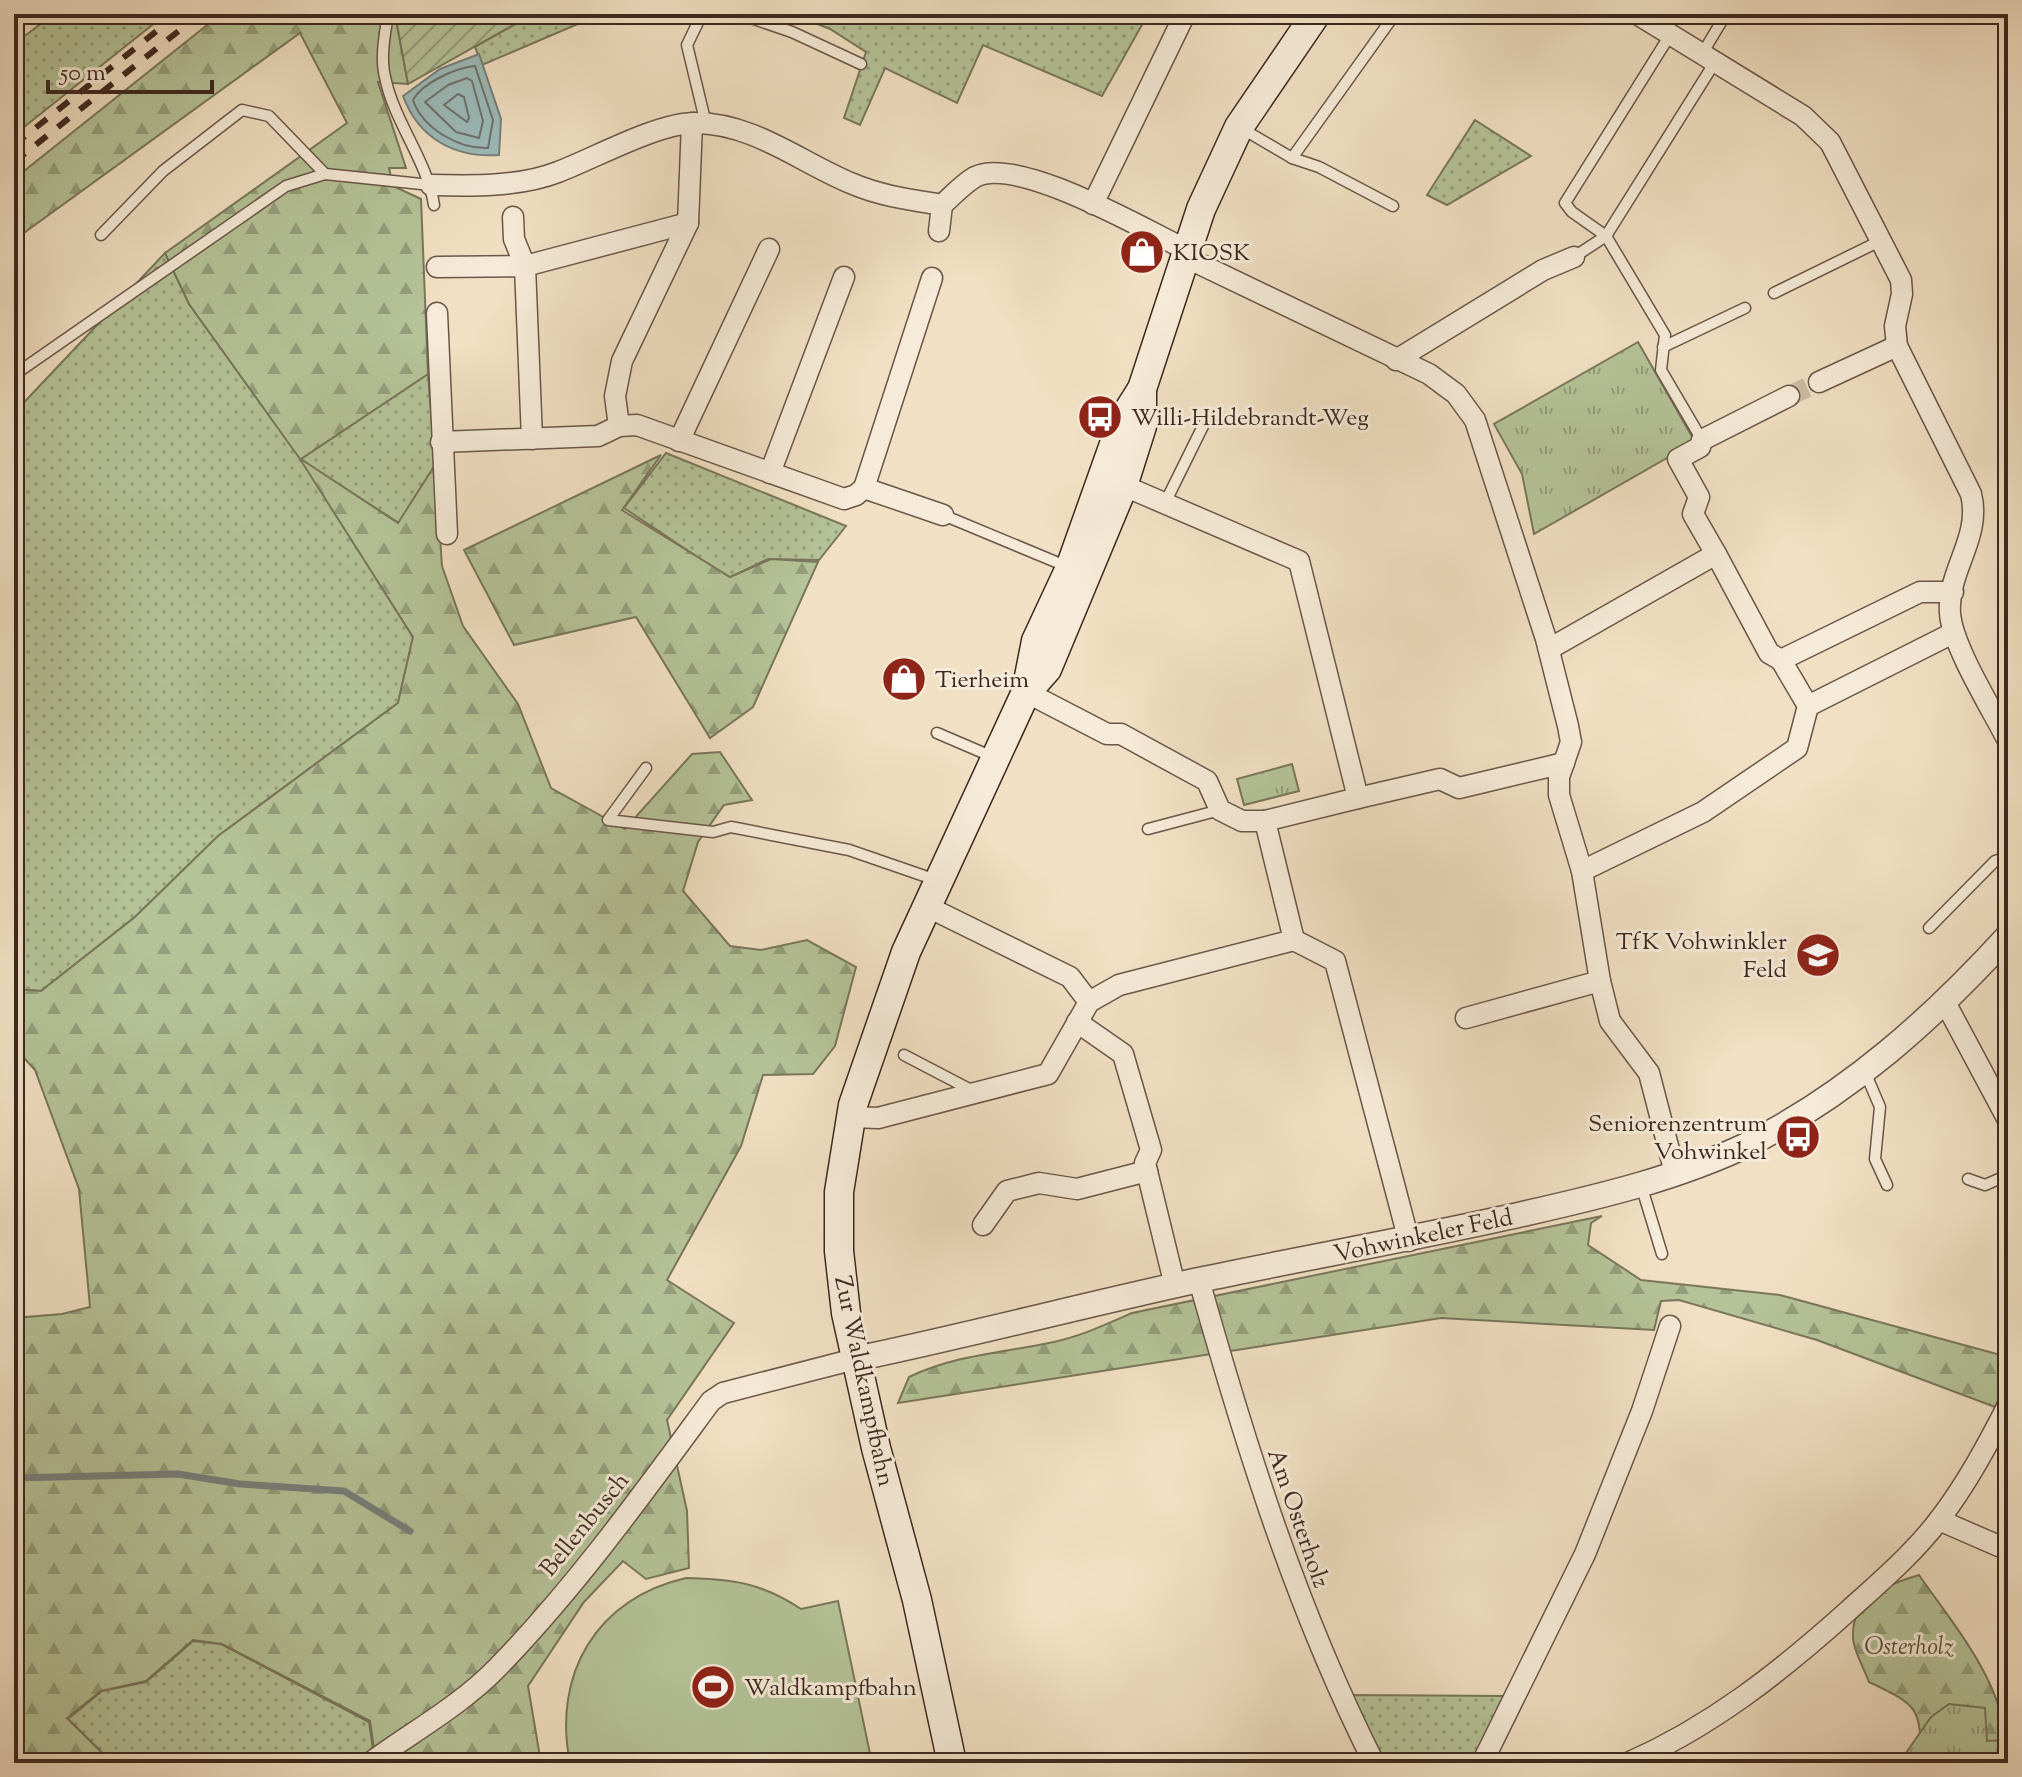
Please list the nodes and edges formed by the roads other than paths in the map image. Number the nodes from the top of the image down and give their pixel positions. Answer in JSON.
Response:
{"nodes":[{"id":1,"x":702,"y":14,"type":"edge"},
{"id":2,"x":739,"y":14,"type":"edge"},
{"id":3,"x":1185,"y":14,"type":"edge"},
{"id":4,"x":1316,"y":14,"type":"edge"},
{"id":5,"x":1395,"y":14,"type":"edge"},
{"id":6,"x":1637,"y":14,"type":"edge"},
{"id":7,"x":1726,"y":14,"type":"edge"},
{"id":8,"x":390,"y":15,"type":"edge"},
{"id":9,"x":1664,"y":25,"type":"edge"},
{"id":10,"x":1708,"y":58,"type":"junction"},
{"id":11,"x":861,"y":64,"type":"dead end"},
{"id":12,"x":699,"y":123,"type":"junction"},
{"id":13,"x":1239,"y":127,"type":"junction"},
{"id":14,"x":1292,"y":158,"type":"junction"},
{"id":15,"x":325,"y":174,"type":"junction"},
{"id":16,"x":432,"y":195,"type":"junction"},
{"id":17,"x":511,"y":199,"type":"junction"},
{"id":18,"x":1093,"y":204,"type":"junction"},
{"id":19,"x":942,"y":205,"type":"junction"},
{"id":20,"x":1393,"y":206,"type":"dead end"},
{"id":21,"x":688,"y":223,"type":"junction"},
{"id":22,"x":939,"y":231,"type":"dead end"},
{"id":23,"x":101,"y":235,"type":"dead end"},
{"id":24,"x":1606,"y":236,"type":"junction"},
{"id":25,"x":1882,"y":240,"type":"junction"},
{"id":26,"x":769,"y":249,"type":"dead end"},
{"id":27,"x":1186,"y":254,"type":"junction"},
{"id":28,"x":1574,"y":257,"type":"joint"},
{"id":29,"x":525,"y":266,"type":"junction"},
{"id":30,"x":437,"y":267,"type":"dead end"},
{"id":31,"x":844,"y":277,"type":"dead end"},
{"id":32,"x":932,"y":278,"type":"dead end"},
{"id":33,"x":1774,"y":293,"type":"dead end"},
{"id":34,"x":1745,"y":308,"type":"dead end"},
{"id":35,"x":437,"y":313,"type":"dead end"},
{"id":36,"x":1897,"y":346,"type":"junction"},
{"id":37,"x":1663,"y":347,"type":"junction"},
{"id":38,"x":1396,"y":360,"type":"junction"},
{"id":39,"x":14,"y":375,"type":"edge"},
{"id":40,"x":1819,"y":382,"type":"tunnel mouth"},
{"id":41,"x":1142,"y":389,"type":"junction"},
{"id":42,"x":1789,"y":396,"type":"tunnel mouth"},
{"id":43,"x":1205,"y":422,"type":"dead end"},
{"id":44,"x":619,"y":426,"type":"junction"},
{"id":45,"x":532,"y":439,"type":"junction"},
{"id":46,"x":1702,"y":440,"type":"junction"},
{"id":47,"x":679,"y":441,"type":"junction"},
{"id":48,"x":441,"y":442,"type":"junction"},
{"id":49,"x":770,"y":473,"type":"junction"},
{"id":50,"x":864,"y":488,"type":"junction"},
{"id":51,"x":1122,"y":489,"type":"junction"},
{"id":52,"x":1164,"y":505,"type":"junction"},
{"id":53,"x":943,"y":515,"type":"joint"},
{"id":54,"x":447,"y":534,"type":"dead end"},
{"id":55,"x":1716,"y":554,"type":"junction"},
{"id":56,"x":1070,"y":568,"type":"junction"},
{"id":57,"x":1953,"y":592,"type":"junction"},
{"id":58,"x":1953,"y":633,"type":"junction"},
{"id":59,"x":1549,"y":649,"type":"junction"},
{"id":60,"x":1781,"y":660,"type":"junction"},
{"id":61,"x":1026,"y":692,"type":"junction"},
{"id":62,"x":1808,"y":706,"type":"junction"},
{"id":63,"x":937,"y":733,"type":"dead end"},
{"id":64,"x":2008,"y":741,"type":"edge"},
{"id":65,"x":995,"y":758,"type":"junction"},
{"id":66,"x":1564,"y":763,"type":"junction"},
{"id":67,"x":646,"y":768,"type":"dead end"},
{"id":68,"x":1358,"y":798,"type":"junction"},
{"id":69,"x":1220,"y":810,"type":"junction"},
{"id":70,"x":1265,"y":821,"type":"junction"},
{"id":71,"x":1148,"y":829,"type":"dead end"},
{"id":72,"x":2008,"y":857,"type":"edge"},
{"id":73,"x":1582,"y":871,"type":"junction"},
{"id":74,"x":932,"y":893,"type":"junction"},
{"id":75,"x":1929,"y":928,"type":"dead end"},
{"id":76,"x":2008,"y":936,"type":"edge"},
{"id":77,"x":1294,"y":940,"type":"junction"},
{"id":78,"x":1600,"y":981,"type":"junction"},
{"id":79,"x":1089,"y":1002,"type":"junction"},
{"id":80,"x":1946,"y":1004,"type":"junction"},
{"id":81,"x":1466,"y":1018,"type":"dead end"},
{"id":82,"x":1077,"y":1022,"type":"junction"},
{"id":83,"x":904,"y":1055,"type":"dead end"},
{"id":84,"x":1865,"y":1072,"type":"junction"},
{"id":85,"x":976,"y":1092,"type":"junction"},
{"id":86,"x":2006,"y":1109,"type":"edge"},
{"id":87,"x":851,"y":1117,"type":"junction"},
{"id":88,"x":1147,"y":1171,"type":"junction"},
{"id":89,"x":1675,"y":1173,"type":"junction"},
{"id":90,"x":2008,"y":1175,"type":"edge"},
{"id":91,"x":1968,"y":1179,"type":"dead end"},
{"id":92,"x":1641,"y":1185,"type":"junction"},
{"id":93,"x":1887,"y":1185,"type":"dead end"},
{"id":94,"x":983,"y":1225,"type":"dead end"},
{"id":95,"x":1409,"y":1241,"type":"junction"},
{"id":96,"x":1662,"y":1254,"type":"dead end"},
{"id":97,"x":1187,"y":1283,"type":"junction"},
{"id":98,"x":1670,"y":1326,"type":"dead end"},
{"id":99,"x":855,"y":1359,"type":"junction"},
{"id":100,"x":2008,"y":1405,"type":"edge"},
{"id":101,"x":1939,"y":1520,"type":"junction"},
{"id":102,"x":2008,"y":1550,"type":"edge"},
{"id":103,"x":370,"y":1763,"type":"edge"},
{"id":104,"x":952,"y":1763,"type":"edge"},
{"id":105,"x":1374,"y":1763,"type":"edge"},
{"id":106,"x":1482,"y":1763,"type":"edge"},
{"id":107,"x":1628,"y":1763,"type":"edge"}],
"edges":[{"from":1,"to":12,"type":"lane"},
{"from":2,"to":11,"type":"lane"},
{"from":3,"to":18,"type":"street"},
{"from":4,"to":13,"type":"main road","name":"Zur Waldkampfbahn"},
{"from":5,"to":14,"type":"lane"},
{"from":6,"to":9,"type":"street"},
{"from":7,"to":10,"type":"lane"},
{"from":8,"to":16,"type":"lane"},
{"from":9,"to":10,"type":"street"},
{"from":9,"to":24,"type":"lane"},
{"from":10,"to":24,"type":"lane"},
{"from":10,"to":25,"type":"street"},
{"from":12,"to":17,"type":"street"},
{"from":12,"to":19,"type":"street"},
{"from":12,"to":21,"type":"street"},
{"from":13,"to":14,"type":"lane"},
{"from":13,"to":27,"type":"main road","name":"Zur Waldkampfbahn"},
{"from":14,"to":20,"type":"lane"},
{"from":15,"to":16,"type":"lane"},
{"from":15,"to":23,"type":"lane"},
{"from":15,"to":39,"type":"lane"},
{"from":16,"to":17,"type":"street"},
{"from":17,"to":29,"type":"street"},
{"from":18,"to":19,"type":"street"},
{"from":18,"to":27,"type":"street"},
{"from":19,"to":22,"type":"street"},
{"from":21,"to":29,"type":"street"},
{"from":21,"to":44,"type":"street"},
{"from":24,"to":28,"type":"lane"},
{"from":24,"to":37,"type":"lane"},
{"from":25,"to":33,"type":"lane"},
{"from":25,"to":36,"type":"street"},
{"from":26,"to":47,"type":"street"},
{"from":27,"to":38,"type":"street"},
{"from":27,"to":41,"type":"main road","name":"Zur Waldkampfbahn"},
{"from":28,"to":38,"type":"street"},
{"from":29,"to":30,"type":"street"},
{"from":29,"to":45,"type":"street"},
{"from":31,"to":49,"type":"street"},
{"from":32,"to":50,"type":"street"},
{"from":34,"to":37,"type":"lane"},
{"from":35,"to":48,"type":"street"},
{"from":36,"to":40,"type":"street"},
{"from":36,"to":57,"type":"street"},
{"from":37,"to":46,"type":"lane"},
{"from":38,"to":59,"type":"street"},
{"from":41,"to":51,"type":"main road","name":"Zur Waldkampfbahn"},
{"from":41,"to":56,"type":"main road","name":"Zur Waldkampfbahn"},
{"from":42,"to":46,"type":"street"},
{"from":43,"to":52,"type":"lane"},
{"from":44,"to":45,"type":"street"},
{"from":44,"to":47,"type":"street"},
{"from":45,"to":48,"type":"street"},
{"from":46,"to":55,"type":"street"},
{"from":47,"to":49,"type":"street"},
{"from":48,"to":54,"type":"street"},
{"from":49,"to":50,"type":"street"},
{"from":50,"to":53,"type":"street"},
{"from":51,"to":52,"type":"street"},
{"from":51,"to":61,"type":"main road","name":"Zur Waldkampfbahn"},
{"from":52,"to":68,"type":"street"},
{"from":53,"to":56,"type":"lane"},
{"from":55,"to":59,"type":"street"},
{"from":55,"to":60,"type":"street"},
{"from":56,"to":61,"type":"main road","name":"Zur Waldkampfbahn"},
{"from":57,"to":58,"type":"street"},
{"from":57,"to":60,"type":"street"},
{"from":58,"to":62,"type":"street"},
{"from":58,"to":64,"type":"street"},
{"from":59,"to":66,"type":"street"},
{"from":60,"to":62,"type":"street"},
{"from":61,"to":65,"type":"main road","name":"Zur Waldkampfbahn"},
{"from":61,"to":69,"type":"street"},
{"from":62,"to":73,"type":"street"},
{"from":63,"to":65,"type":"lane"},
{"from":65,"to":74,"type":"main road","name":"Zur Waldkampfbahn"},
{"from":66,"to":68,"type":"street"},
{"from":66,"to":73,"type":"street"},
{"from":67,"to":74,"type":"lane"},
{"from":68,"to":70,"type":"street"},
{"from":69,"to":70,"type":"street"},
{"from":69,"to":71,"type":"lane"},
{"from":70,"to":77,"type":"street"},
{"from":72,"to":75,"type":"lane"},
{"from":73,"to":78,"type":"street"},
{"from":74,"to":79,"type":"street"},
{"from":74,"to":87,"type":"main road","name":"Zur Waldkampfbahn"},
{"from":76,"to":80,"type":"street","name":"Vohwinkeler Feld"},
{"from":77,"to":79,"type":"street"},
{"from":77,"to":95,"type":"street"},
{"from":78,"to":81,"type":"street"},
{"from":78,"to":89,"type":"street"},
{"from":79,"to":82,"type":"street"},
{"from":80,"to":84,"type":"street","name":"Vohwinkeler Feld"},
{"from":80,"to":86,"type":"street"},
{"from":82,"to":85,"type":"street"},
{"from":82,"to":88,"type":"street","name":"Am Osterholz"},
{"from":83,"to":85,"type":"lane"},
{"from":84,"to":89,"type":"street","name":"Vohwinkeler Feld"},
{"from":84,"to":93,"type":"lane"},
{"from":85,"to":87,"type":"street"},
{"from":87,"to":99,"type":"main road","name":"Zur Waldkampfbahn"},
{"from":88,"to":94,"type":"street"},
{"from":88,"to":97,"type":"street","name":"Am Osterholz"},
{"from":89,"to":92,"type":"street","name":"Vohwinkeler Feld"},
{"from":90,"to":91,"type":"lane"},
{"from":92,"to":95,"type":"street","name":"Vohwinkeler Feld"},
{"from":92,"to":96,"type":"lane"},
{"from":95,"to":97,"type":"street","name":"Vohwinkeler Feld"},
{"from":97,"to":99,"type":"street","name":"Vohwinkeler Feld"},
{"from":97,"to":105,"type":"street","name":"Am Osterholz"},
{"from":98,"to":106,"type":"street"},
{"from":99,"to":103,"type":"street","name":"Bellenbusch"},
{"from":99,"to":104,"type":"main road","name":"Zur Waldkampfbahn"},
{"from":100,"to":101,"type":"street"},
{"from":101,"to":102,"type":"street"},
{"from":101,"to":107,"type":"street"}]}
